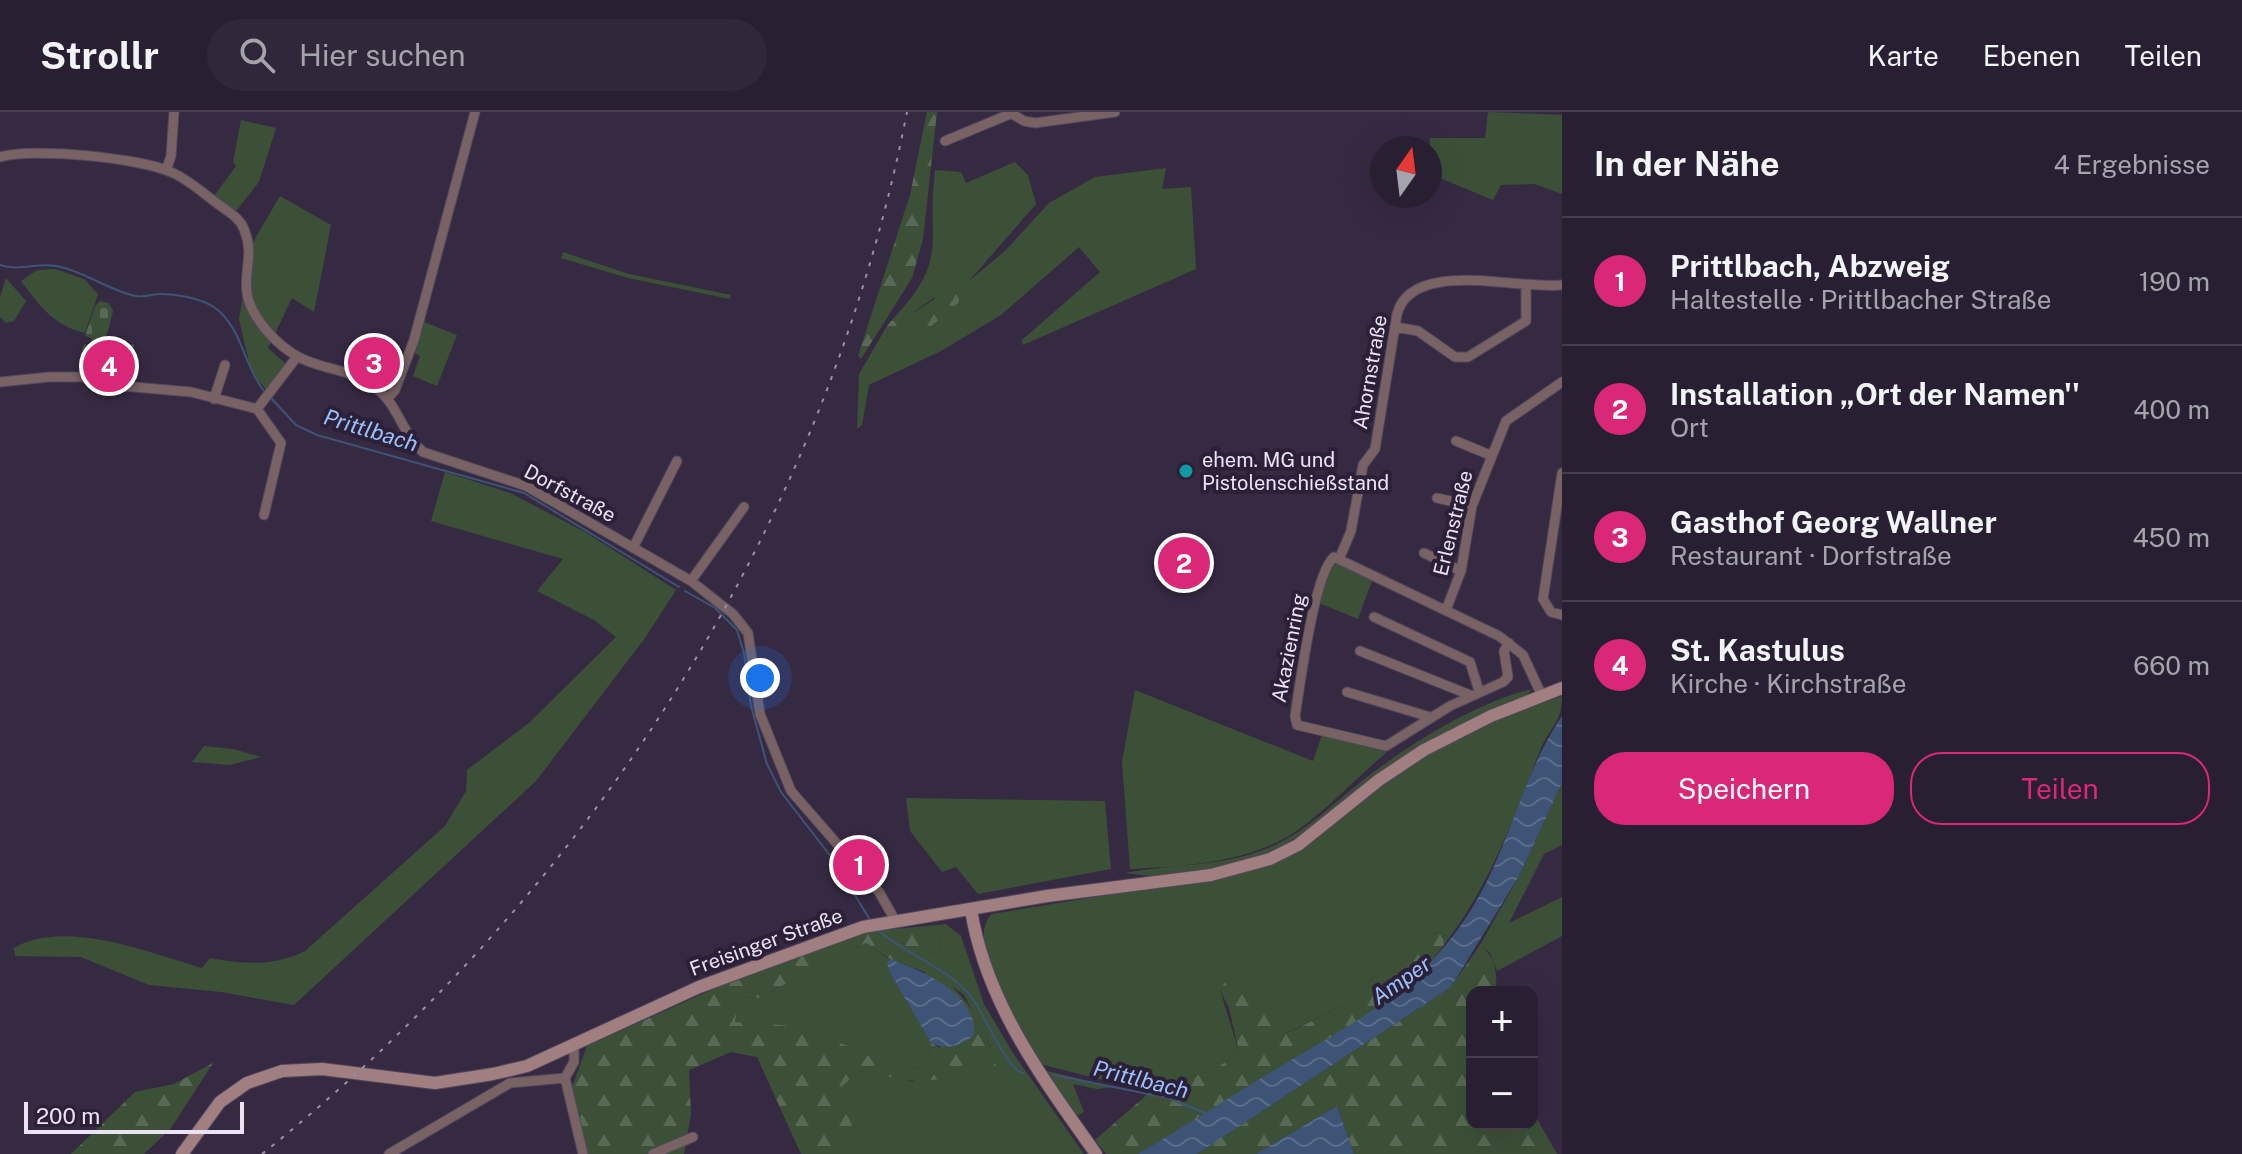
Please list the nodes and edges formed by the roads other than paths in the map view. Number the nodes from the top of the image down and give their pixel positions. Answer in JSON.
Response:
{"nodes":[{"id":1,"x":174,"y":112,"type":"edge"},
{"id":2,"x":475,"y":112,"type":"edge"},
{"id":3,"x":1115,"y":112,"type":"edge"},
{"id":4,"x":1010,"y":113,"type":"edge"},
{"id":5,"x":945,"y":141,"type":"dead end"},
{"id":6,"x":0,"y":157,"type":"edge"},
{"id":7,"x":166,"y":170,"type":"junction"},
{"id":8,"x":1562,"y":285,"type":"edge"},
{"id":9,"x":1526,"y":287,"type":"junction"},
{"id":10,"x":1395,"y":327,"type":"junction"},
{"id":11,"x":296,"y":358,"type":"junction"},
{"id":12,"x":225,"y":365,"type":"dead end"},
{"id":13,"x":0,"y":382,"type":"edge"},
{"id":14,"x":1562,"y":382,"type":"edge"},
{"id":15,"x":214,"y":399,"type":"junction"},
{"id":16,"x":387,"y":399,"type":"junction"},
{"id":17,"x":257,"y":409,"type":"junction"},
{"id":18,"x":1456,"y":441,"type":"dead end"},
{"id":19,"x":1490,"y":455,"type":"junction"},
{"id":20,"x":677,"y":461,"type":"dead end"},
{"id":21,"x":1562,"y":473,"type":"edge"},
{"id":22,"x":1437,"y":498,"type":"dead end"},
{"id":23,"x":1472,"y":506,"type":"junction"},
{"id":24,"x":744,"y":507,"type":"dead end"},
{"id":25,"x":264,"y":515,"type":"dead end"},
{"id":26,"x":633,"y":548,"type":"junction"},
{"id":27,"x":1424,"y":553,"type":"dead end"},
{"id":28,"x":1340,"y":557,"type":"junction"},
{"id":29,"x":1461,"y":571,"type":"junction"},
{"id":30,"x":694,"y":583,"type":"junction"},
{"id":31,"x":1446,"y":610,"type":"junction"},
{"id":32,"x":1562,"y":615,"type":"edge"},
{"id":33,"x":1374,"y":617,"type":"dead end"},
{"id":34,"x":1509,"y":643,"type":"junction"},
{"id":35,"x":1360,"y":651,"type":"dead end"},
{"id":36,"x":1562,"y":688,"type":"edge"},
{"id":37,"x":1347,"y":692,"type":"dead end"},
{"id":38,"x":1474,"y":693,"type":"junction"},
{"id":39,"x":1542,"y":696,"type":"junction"},
{"id":40,"x":1430,"y":717,"type":"junction"},
{"id":41,"x":971,"y":910,"type":"junction"},
{"id":42,"x":895,"y":920,"type":"junction"},
{"id":43,"x":574,"y":1043,"type":"junction"},
{"id":44,"x":565,"y":1078,"type":"junction"},
{"id":45,"x":693,"y":1137,"type":"dead end"},
{"id":46,"x":182,"y":1154,"type":"edge"},
{"id":47,"x":389,"y":1154,"type":"edge"},
{"id":48,"x":583,"y":1154,"type":"edge"},
{"id":49,"x":653,"y":1154,"type":"edge"},
{"id":50,"x":1096,"y":1154,"type":"edge"}],
"edges":[{"from":1,"to":7,"type":"street"},
{"from":2,"to":16,"type":"street"},
{"from":3,"to":4,"type":"street"},
{"from":4,"to":5,"type":"street"},
{"from":6,"to":7,"type":"street","name":"Dorfstraße"},
{"from":7,"to":11,"type":"street","name":"Dorfstraße"},
{"from":8,"to":9,"type":"street"},
{"from":9,"to":10,"type":"street","name":"Ahornstraße"},
{"from":9,"to":10,"type":"street"},
{"from":10,"to":28,"type":"street","name":"Ahornstraße"},
{"from":11,"to":16,"type":"street","name":"Dorfstraße"},
{"from":11,"to":17,"type":"street"},
{"from":12,"to":15,"type":"street"},
{"from":13,"to":15,"type":"street"},
{"from":14,"to":19,"type":"street","name":"Erlenstraße"},
{"from":15,"to":17,"type":"street"},
{"from":16,"to":26,"type":"street","name":"Dorfstraße"},
{"from":17,"to":25,"type":"street"},
{"from":18,"to":19,"type":"street"},
{"from":19,"to":23,"type":"street","name":"Erlenstraße"},
{"from":20,"to":26,"type":"street"},
{"from":21,"to":32,"type":"street"},
{"from":22,"to":23,"type":"street"},
{"from":23,"to":29,"type":"street","name":"Erlenstraße"},
{"from":24,"to":30,"type":"street"},
{"from":26,"to":30,"type":"street","name":"Dorfstraße"},
{"from":27,"to":29,"type":"street"},
{"from":28,"to":31,"type":"street"},
{"from":28,"to":40,"type":"street","name":"Akazienring"},
{"from":29,"to":31,"type":"street","name":"Erlenstraße"},
{"from":30,"to":42,"type":"street","name":"Dorfstraße"},
{"from":31,"to":34,"type":"street"},
{"from":33,"to":38,"type":"street"},
{"from":34,"to":38,"type":"street","name":"Akazienring"},
{"from":34,"to":39,"type":"street"},
{"from":35,"to":38,"type":"street"},
{"from":36,"to":39,"type":"main road","name":"Freisinger Straße"},
{"from":37,"to":40,"type":"street"},
{"from":38,"to":40,"type":"street","name":"Akazienring"},
{"from":39,"to":41,"type":"main road","name":"Freisinger Straße"},
{"from":41,"to":42,"type":"main road","name":"Freisinger Straße"},
{"from":41,"to":50,"type":"main road"},
{"from":42,"to":43,"type":"main road","name":"Freisinger Straße"},
{"from":43,"to":44,"type":"street"},
{"from":43,"to":46,"type":"main road","name":"Freisinger Straße"},
{"from":44,"to":47,"type":"street"},
{"from":44,"to":48,"type":"street"},
{"from":45,"to":49,"type":"street"}]}
